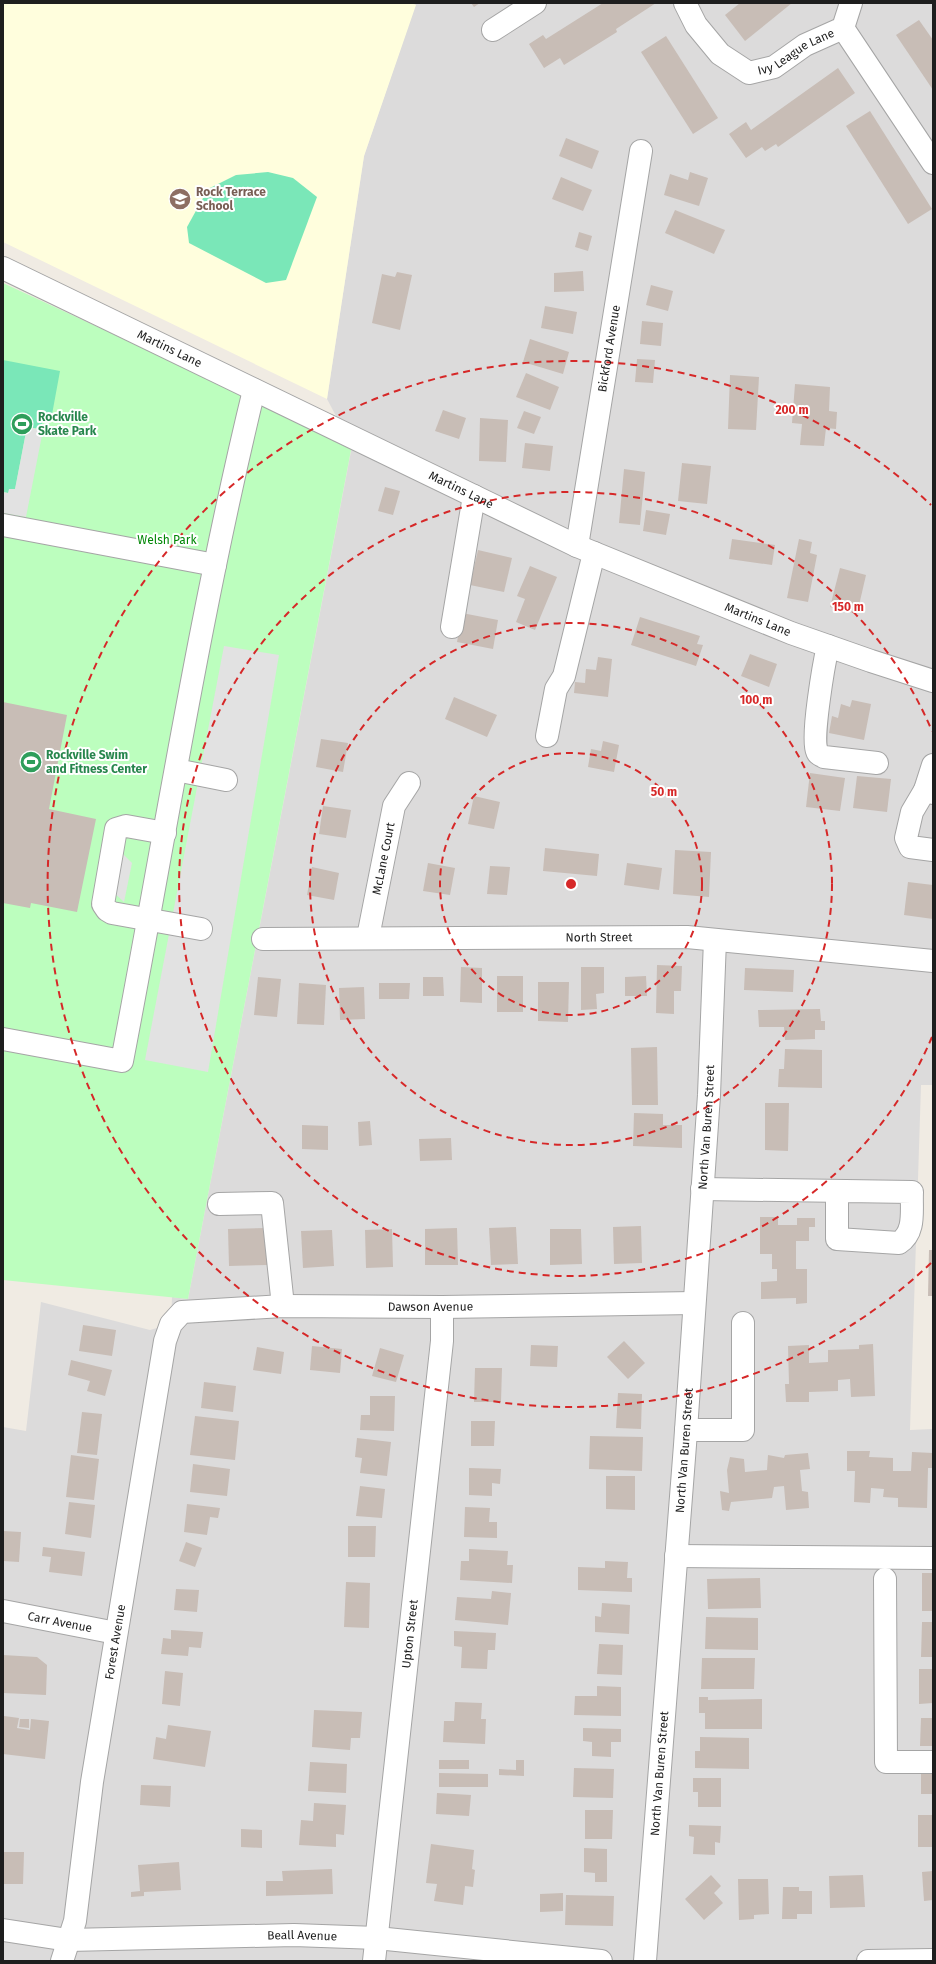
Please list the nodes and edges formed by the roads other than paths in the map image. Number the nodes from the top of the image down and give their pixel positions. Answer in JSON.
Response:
{"nodes":[{"id":1,"x":536,"y":3,"type":"edge"},
{"id":2,"x":685,"y":3,"type":"edge"},
{"id":3,"x":851,"y":3,"type":"edge"},
{"id":4,"x":843,"y":28,"type":"junction"},
{"id":5,"x":492,"y":30,"type":"dead end"},
{"id":6,"x":641,"y":151,"type":"dead end"},
{"id":7,"x":933,"y":163,"type":"edge"},
{"id":8,"x":3,"y":268,"type":"edge"},
{"id":9,"x":254,"y":390,"type":"junction"},
{"id":10,"x":474,"y":496,"type":"junction"},
{"id":11,"x":3,"y":525,"type":"edge"},
{"id":12,"x":585,"y":550,"type":"junction"},
{"id":13,"x":215,"y":565,"type":"junction"},
{"id":14,"x":452,"y":627,"type":"dead end"},
{"id":15,"x":828,"y":646,"type":"junction"},
{"id":16,"x":933,"y":681,"type":"edge"},
{"id":17,"x":547,"y":736,"type":"dead end"},
{"id":18,"x":877,"y":763,"type":"dead end"},
{"id":19,"x":933,"y":765,"type":"edge"},
{"id":20,"x":176,"y":770,"type":"junction"},
{"id":21,"x":226,"y":780,"type":"dead end"},
{"id":22,"x":409,"y":783,"type":"dead end"},
{"id":23,"x":929,"y":791,"type":"edge"},
{"id":24,"x":165,"y":833,"type":"junction"},
{"id":25,"x":933,"y":850,"type":"edge"},
{"id":26,"x":149,"y":920,"type":"junction"},
{"id":27,"x":202,"y":929,"type":"dead end"},
{"id":28,"x":368,"y":937,"type":"junction"},
{"id":29,"x":264,"y":939,"type":"dead end"},
{"id":30,"x":715,"y":940,"type":"junction"},
{"id":31,"x":933,"y":961,"type":"edge"},
{"id":32,"x":3,"y":1039,"type":"edge"},
{"id":33,"x":702,"y":1189,"type":"junction"},
{"id":34,"x":837,"y":1191,"type":"dead end"},
{"id":35,"x":219,"y":1204,"type":"dead end"},
{"id":36,"x":694,"y":1303,"type":"junction"},
{"id":37,"x":283,"y":1306,"type":"junction"},
{"id":38,"x":442,"y":1307,"type":"junction"},
{"id":39,"x":171,"y":1324,"type":"joint"},
{"id":40,"x":743,"y":1324,"type":"dead end"},
{"id":41,"x":686,"y":1430,"type":"junction"},
{"id":42,"x":676,"y":1556,"type":"junction"},
{"id":43,"x":933,"y":1558,"type":"edge"},
{"id":44,"x":885,"y":1579,"type":"dead end"},
{"id":45,"x":3,"y":1611,"type":"edge"},
{"id":46,"x":116,"y":1633,"type":"junction"},
{"id":47,"x":933,"y":1762,"type":"edge"},
{"id":48,"x":3,"y":1930,"type":"edge"},
{"id":49,"x":377,"y":1938,"type":"junction"},
{"id":50,"x":68,"y":1940,"type":"junction"},
{"id":51,"x":933,"y":1960,"type":"edge"},
{"id":52,"x":62,"y":1961,"type":"edge"},
{"id":53,"x":374,"y":1961,"type":"edge"},
{"id":54,"x":601,"y":1961,"type":"edge"},
{"id":55,"x":645,"y":1961,"type":"edge"},
{"id":56,"x":868,"y":1961,"type":"edge"}],
"edges":[{"from":1,"to":5,"type":"street"},
{"from":2,"to":4,"type":"street","name":"Ivy League Lane"},
{"from":3,"to":4,"type":"street","name":"Ivy League Lane"},
{"from":4,"to":7,"type":"street","name":"Ivy League Lane"},
{"from":6,"to":12,"type":"street","name":"Bickford Avenue"},
{"from":8,"to":9,"type":"street","name":"Martins Lane"},
{"from":9,"to":10,"type":"street","name":"Martins Lane"},
{"from":9,"to":13,"type":"street"},
{"from":10,"to":12,"type":"street","name":"Martins Lane"},
{"from":10,"to":14,"type":"street"},
{"from":11,"to":13,"type":"street"},
{"from":12,"to":15,"type":"street","name":"Martins Lane"},
{"from":12,"to":17,"type":"street","name":"Bickford Avenue"},
{"from":13,"to":20,"type":"street"},
{"from":15,"to":16,"type":"street","name":"Martins Lane"},
{"from":15,"to":18,"type":"street"},
{"from":19,"to":23,"type":"street"},
{"from":20,"to":21,"type":"street"},
{"from":20,"to":24,"type":"street"},
{"from":22,"to":28,"type":"street","name":"McLane Court"},
{"from":23,"to":25,"type":"street"},
{"from":24,"to":26,"type":"street"},
{"from":24,"to":26,"type":"street"},
{"from":26,"to":27,"type":"street"},
{"from":26,"to":32,"type":"street"},
{"from":28,"to":29,"type":"street","name":"North Street"},
{"from":28,"to":30,"type":"street","name":"North Street"},
{"from":30,"to":31,"type":"street","name":"North Street"},
{"from":30,"to":33,"type":"street","name":"North Van Buren Street"},
{"from":33,"to":34,"type":"street"},
{"from":33,"to":36,"type":"street","name":"North Van Buren Street"},
{"from":35,"to":37,"type":"street"},
{"from":36,"to":38,"type":"street","name":"Dawson Avenue"},
{"from":36,"to":41,"type":"street","name":"North Van Buren Street"},
{"from":37,"to":38,"type":"street","name":"Dawson Avenue"},
{"from":37,"to":39,"type":"street","name":"Dawson Avenue"},
{"from":38,"to":49,"type":"street","name":"Upton Street"},
{"from":39,"to":46,"type":"street","name":"Forest Avenue"},
{"from":40,"to":41,"type":"street"},
{"from":41,"to":42,"type":"street","name":"North Van Buren Street"},
{"from":42,"to":43,"type":"street"},
{"from":42,"to":55,"type":"street","name":"North Van Buren Street"},
{"from":44,"to":47,"type":"street"},
{"from":45,"to":46,"type":"street","name":"Carr Avenue"},
{"from":46,"to":50,"type":"street","name":"Forest Avenue"},
{"from":48,"to":50,"type":"street","name":"Beall Avenue"},
{"from":49,"to":50,"type":"street","name":"Beall Avenue"},
{"from":49,"to":53,"type":"street","name":"Upton Street"},
{"from":49,"to":54,"type":"street","name":"Beall Avenue"},
{"from":50,"to":52,"type":"street","name":"Forest Avenue"},
{"from":51,"to":56,"type":"street"}]}
